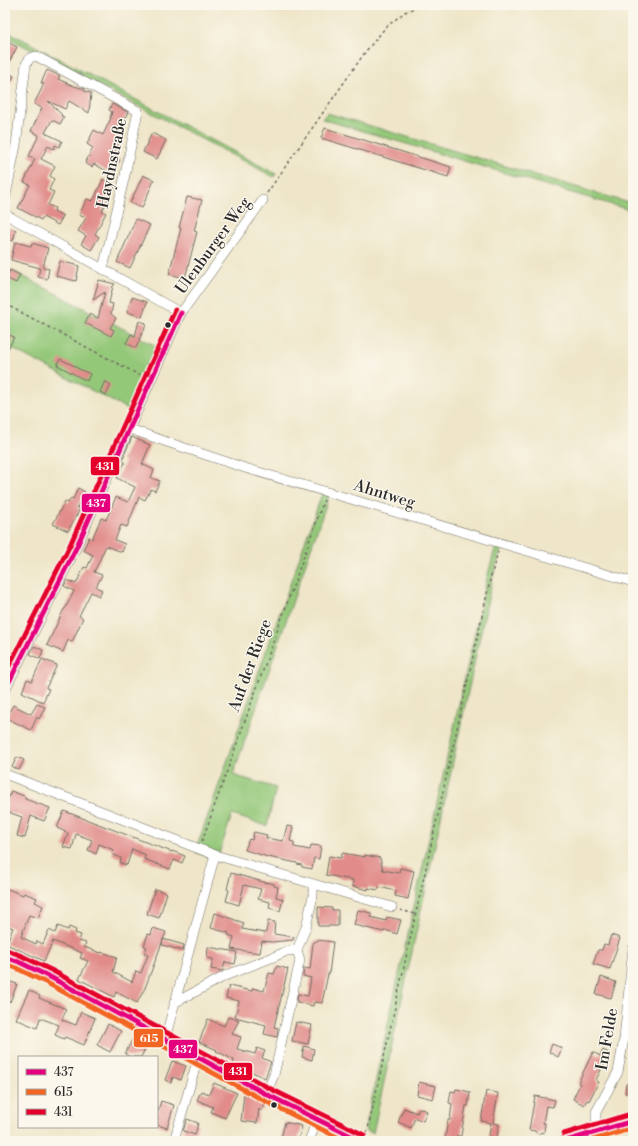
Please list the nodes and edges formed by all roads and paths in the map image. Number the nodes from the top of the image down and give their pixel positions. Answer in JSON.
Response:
{"nodes":[{"id":1,"x":422,"y":5,"type":"edge"},
{"id":2,"x":5,"y":200,"type":"edge"},
{"id":3,"x":263,"y":200,"type":"joint"},
{"id":4,"x":5,"y":214,"type":"edge"},
{"id":5,"x":103,"y":269,"type":"junction"},
{"id":6,"x":5,"y":304,"type":"edge"},
{"id":7,"x":181,"y":313,"type":"junction"},
{"id":8,"x":150,"y":380,"type":"junction"},
{"id":9,"x":130,"y":429,"type":"junction"},
{"id":10,"x":327,"y":491,"type":"junction"},
{"id":11,"x":500,"y":543,"type":"junction"},
{"id":12,"x":633,"y":582,"type":"edge"},
{"id":13,"x":5,"y":690,"type":"edge"},
{"id":14,"x":5,"y":774,"type":"edge"},
{"id":15,"x":200,"y":849,"type":"junction"},
{"id":16,"x":215,"y":855,"type":"junction"},
{"id":17,"x":313,"y":884,"type":"junction"},
{"id":18,"x":392,"y":907,"type":"joint"},
{"id":19,"x":415,"y":914,"type":"junction"},
{"id":20,"x":633,"y":948,"type":"edge"},
{"id":21,"x":297,"y":950,"type":"junction"},
{"id":22,"x":5,"y":957,"type":"edge"},
{"id":23,"x":174,"y":1003,"type":"junction"},
{"id":24,"x":165,"y":1039,"type":"junction"},
{"id":25,"x":198,"y":1058,"type":"junction"},
{"id":26,"x":266,"y":1094,"type":"junction"},
{"id":27,"x":317,"y":1120,"type":"junction"},
{"id":28,"x":633,"y":1121,"type":"edge"},
{"id":29,"x":597,"y":1131,"type":"junction"},
{"id":30,"x":364,"y":1137,"type":"edge"},
{"id":31,"x":174,"y":1141,"type":"edge"},
{"id":32,"x":309,"y":1141,"type":"edge"},
{"id":33,"x":566,"y":1141,"type":"edge"}],
"edges":[{"from":1,"to":3,"type":"path","name":"Ulenburger Weg"},
{"from":2,"to":5,"type":"street","name":"Haydnstraße"},
{"from":3,"to":7,"type":"street","name":"Ulenburger Weg"},
{"from":4,"to":5,"type":"street"},
{"from":5,"to":7,"type":"street"},
{"from":6,"to":8,"type":"path"},
{"from":7,"to":8,"type":"street","name":"Ulenburger Weg"},
{"from":8,"to":9,"type":"street","name":"Ulenburger Weg"},
{"from":9,"to":10,"type":"street","name":"Ahntweg"},
{"from":9,"to":13,"type":"street","name":"Ulenburger Weg"},
{"from":10,"to":11,"type":"street","name":"Ahntweg"},
{"from":10,"to":15,"type":"path","name":"Auf der Riege"},
{"from":11,"to":12,"type":"street","name":"Ahntweg"},
{"from":11,"to":19,"type":"path"},
{"from":14,"to":15,"type":"street"},
{"from":15,"to":16,"type":"street"},
{"from":16,"to":17,"type":"street"},
{"from":16,"to":23,"type":"street"},
{"from":17,"to":18,"type":"street"},
{"from":17,"to":21,"type":"street"},
{"from":18,"to":19,"type":"path"},
{"from":19,"to":30,"type":"path"},
{"from":20,"to":29,"type":"street","name":"Im Felde"},
{"from":21,"to":23,"type":"street"},
{"from":21,"to":26,"type":"street"},
{"from":22,"to":24,"type":"main road"},
{"from":23,"to":24,"type":"street"},
{"from":24,"to":25,"type":"main road"},
{"from":25,"to":26,"type":"main road"},
{"from":25,"to":31,"type":"street"},
{"from":26,"to":27,"type":"main road"},
{"from":27,"to":30,"type":"main road"},
{"from":27,"to":32,"type":"street"},
{"from":28,"to":29,"type":"main road"},
{"from":29,"to":33,"type":"main road"}]}
